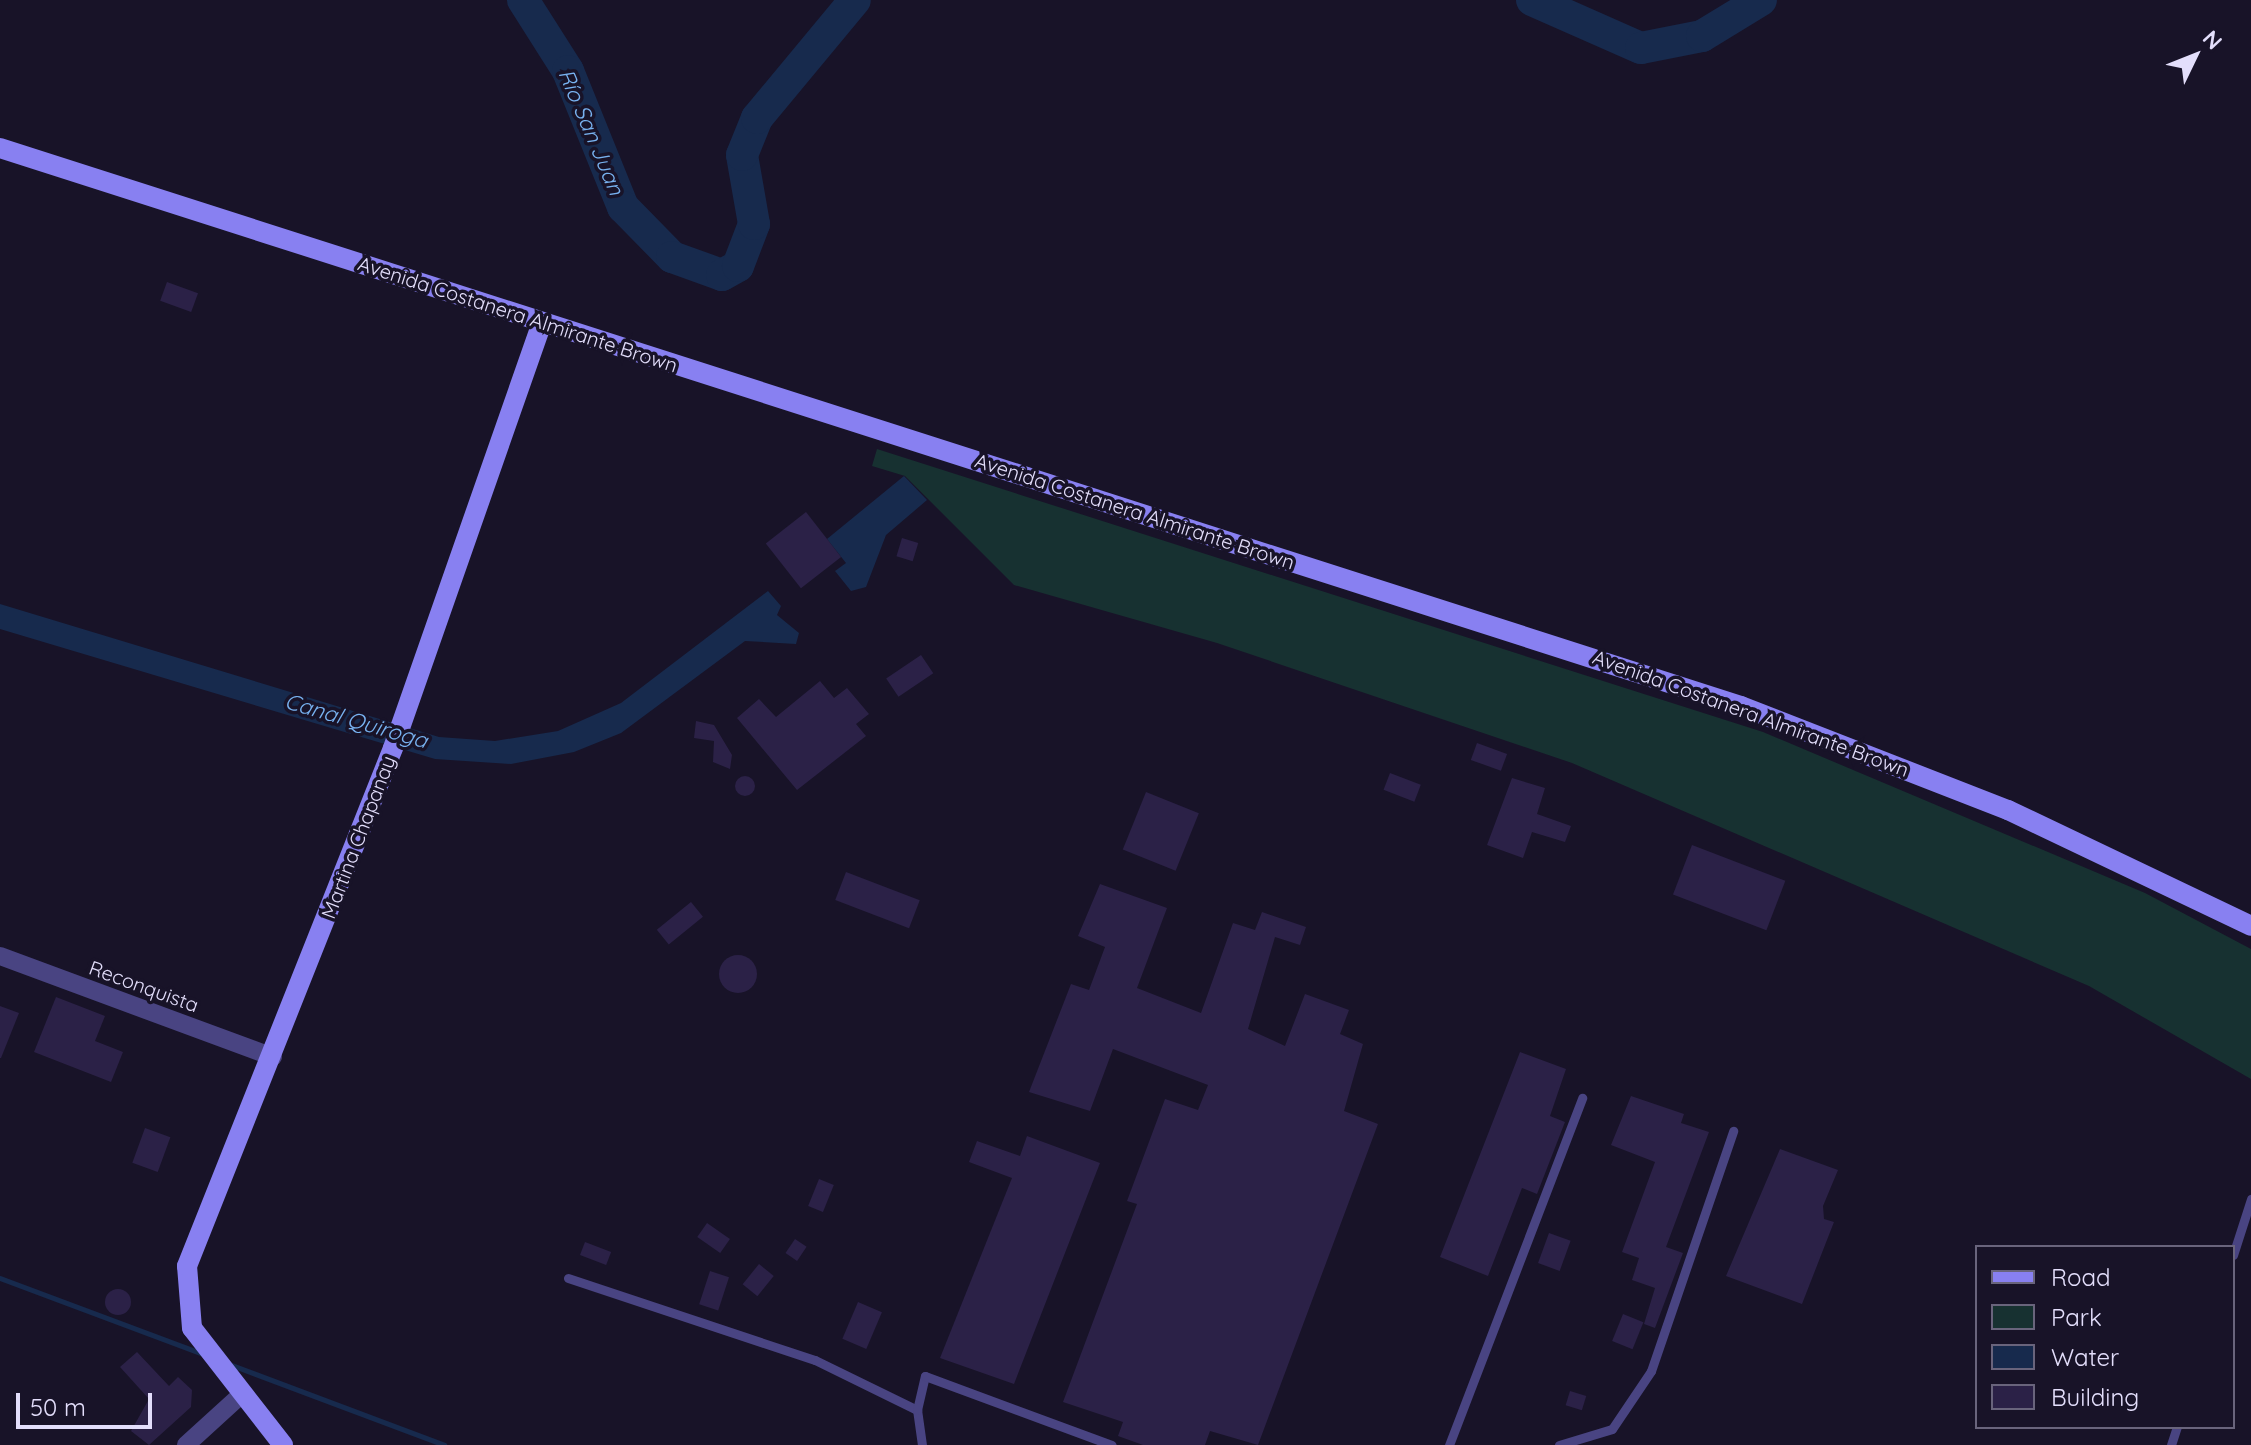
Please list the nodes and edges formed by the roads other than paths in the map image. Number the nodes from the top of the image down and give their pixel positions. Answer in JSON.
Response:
{"nodes":[{"id":1,"x":0,"y":148,"type":"edge"},
{"id":2,"x":542,"y":322,"type":"junction"},
{"id":3,"x":2251,"y":926,"type":"edge"},
{"id":4,"x":0,"y":956,"type":"edge"},
{"id":5,"x":273,"y":1057,"type":"junction"},
{"id":6,"x":1582,"y":1098,"type":"dead end"},
{"id":7,"x":1733,"y":1131,"type":"dead end"},
{"id":8,"x":2251,"y":1199,"type":"edge"},
{"id":9,"x":2235,"y":1249,"type":"edge"},
{"id":10,"x":568,"y":1278,"type":"dead end"},
{"id":11,"x":241,"y":1395,"type":"junction"},
{"id":12,"x":917,"y":1410,"type":"junction"},
{"id":13,"x":186,"y":1445,"type":"edge"},
{"id":14,"x":283,"y":1445,"type":"edge"},
{"id":15,"x":922,"y":1445,"type":"edge"},
{"id":16,"x":1112,"y":1445,"type":"edge"},
{"id":17,"x":1449,"y":1445,"type":"edge"},
{"id":18,"x":1559,"y":1445,"type":"edge"}],
"edges":[{"from":1,"to":2,"type":"main road","name":"Avenida Costanera Almirante Brown"},
{"from":2,"to":3,"type":"main road","name":"Avenida Costanera Almirante Brown"},
{"from":2,"to":5,"type":"main road","name":"Martina Chapanay"},
{"from":4,"to":5,"type":"street","name":"Reconquista"},
{"from":5,"to":11,"type":"main road","name":"Martina Chapanay"},
{"from":6,"to":17,"type":"lane"},
{"from":7,"to":18,"type":"lane"},
{"from":8,"to":9,"type":"lane"},
{"from":10,"to":12,"type":"lane"},
{"from":11,"to":13,"type":"street"},
{"from":11,"to":14,"type":"main road","name":"Martina Chapanay"},
{"from":12,"to":15,"type":"lane"},
{"from":12,"to":16,"type":"lane"}]}
